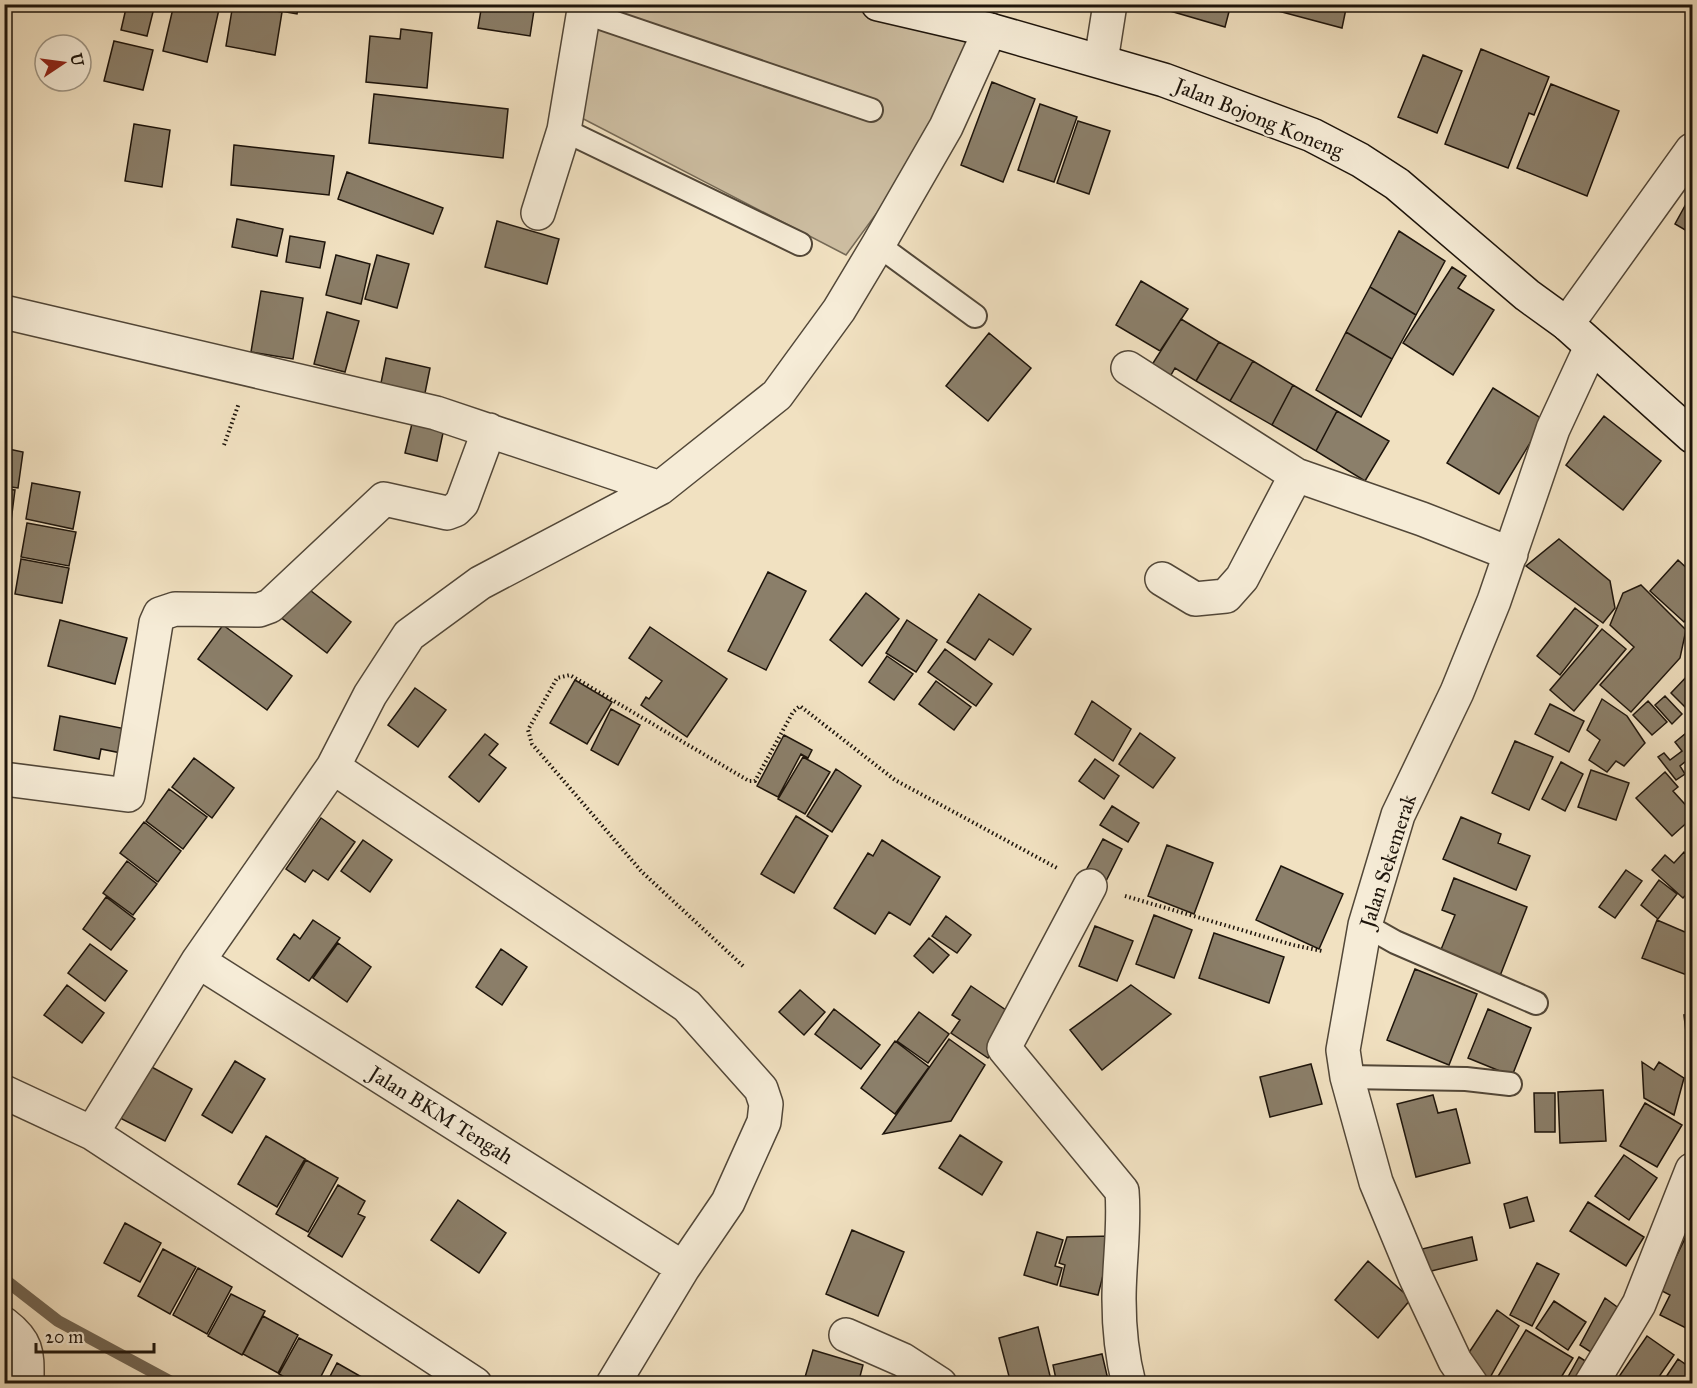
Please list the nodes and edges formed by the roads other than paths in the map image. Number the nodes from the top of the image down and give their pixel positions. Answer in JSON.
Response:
{"nodes":[{"id":1,"x":878,"y":4,"type":"edge"},
{"id":2,"x":1110,"y":4,"type":"edge"},
{"id":3,"x":584,"y":8,"type":"edge"},
{"id":4,"x":972,"y":19,"type":"edge"},
{"id":5,"x":1101,"y":61,"type":"junction"},
{"id":6,"x":871,"y":110,"type":"dead end"},
{"id":7,"x":564,"y":130,"type":"junction"},
{"id":8,"x":1692,"y":150,"type":"edge"},
{"id":9,"x":538,"y":213,"type":"dead end"},
{"id":10,"x":800,"y":244,"type":"dead end"},
{"id":11,"x":878,"y":245,"type":"junction"},
{"id":12,"x":4,"y":312,"type":"edge"},
{"id":13,"x":975,"y":316,"type":"dead end"},
{"id":14,"x":1567,"y":324,"type":"junction"},
{"id":15,"x":1591,"y":347,"type":"junction"},
{"id":16,"x":1128,"y":368,"type":"dead end"},
{"id":17,"x":1690,"y":426,"type":"edge"},
{"id":18,"x":489,"y":430,"type":"junction"},
{"id":19,"x":1296,"y":475,"type":"junction"},
{"id":20,"x":660,"y":488,"type":"junction"},
{"id":21,"x":1511,"y":554,"type":"junction"},
{"id":22,"x":1162,"y":579,"type":"dead end"},
{"id":23,"x":333,"y":767,"type":"junction"},
{"id":24,"x":4,"y":779,"type":"edge"},
{"id":25,"x":1090,"y":886,"type":"dead end"},
{"id":26,"x":1365,"y":925,"type":"junction"},
{"id":27,"x":198,"y":962,"type":"junction"},
{"id":28,"x":1536,"y":1003,"type":"dead end"},
{"id":29,"x":1347,"y":1077,"type":"junction"},
{"id":30,"x":1509,"y":1084,"type":"dead end"},
{"id":31,"x":4,"y":1092,"type":"edge"},
{"id":32,"x":92,"y":1133,"type":"junction"},
{"id":33,"x":1692,"y":1170,"type":"edge"},
{"id":34,"x":683,"y":1268,"type":"junction"},
{"id":35,"x":4,"y":1324,"type":"edge"},
{"id":36,"x":846,"y":1335,"type":"dead end"},
{"id":37,"x":27,"y":1383,"type":"edge"},
{"id":38,"x":475,"y":1383,"type":"edge"},
{"id":39,"x":613,"y":1383,"type":"edge"},
{"id":40,"x":940,"y":1383,"type":"edge"},
{"id":41,"x":1129,"y":1383,"type":"edge"},
{"id":42,"x":1471,"y":1383,"type":"edge"},
{"id":43,"x":1591,"y":1383,"type":"edge"}],
"edges":[{"from":1,"to":4,"type":"street","name":"Jalan Bojong Koneng"},
{"from":2,"to":5,"type":"street"},
{"from":3,"to":6,"type":"lane"},
{"from":3,"to":7,"type":"street"},
{"from":4,"to":5,"type":"street","name":"Jalan Bojong Koneng"},
{"from":4,"to":11,"type":"street"},
{"from":5,"to":14,"type":"street","name":"Jalan Bojong Koneng"},
{"from":7,"to":9,"type":"street"},
{"from":7,"to":10,"type":"lane"},
{"from":8,"to":14,"type":"street"},
{"from":11,"to":13,"type":"lane"},
{"from":11,"to":20,"type":"street"},
{"from":12,"to":18,"type":"street"},
{"from":14,"to":15,"type":"street","name":"Jalan Bojong Koneng"},
{"from":15,"to":17,"type":"street","name":"Jalan Bojong Koneng"},
{"from":15,"to":21,"type":"street","name":"Jalan Sekemerak"},
{"from":16,"to":19,"type":"street"},
{"from":18,"to":20,"type":"street"},
{"from":18,"to":24,"type":"street"},
{"from":19,"to":21,"type":"street"},
{"from":19,"to":22,"type":"street"},
{"from":20,"to":23,"type":"street"},
{"from":21,"to":26,"type":"street","name":"Jalan Sekemerak"},
{"from":23,"to":27,"type":"street"},
{"from":23,"to":34,"type":"street"},
{"from":25,"to":41,"type":"street"},
{"from":26,"to":28,"type":"lane"},
{"from":26,"to":29,"type":"street","name":"Jalan Sekemerak"},
{"from":27,"to":32,"type":"street"},
{"from":27,"to":34,"type":"street","name":"Jalan BKM Tengah"},
{"from":29,"to":30,"type":"lane"},
{"from":29,"to":42,"type":"street","name":"Jalan Sekemerak"},
{"from":31,"to":32,"type":"street"},
{"from":32,"to":38,"type":"street"},
{"from":33,"to":43,"type":"street"},
{"from":34,"to":39,"type":"street"},
{"from":35,"to":37,"type":"street"},
{"from":36,"to":40,"type":"street"}]}
